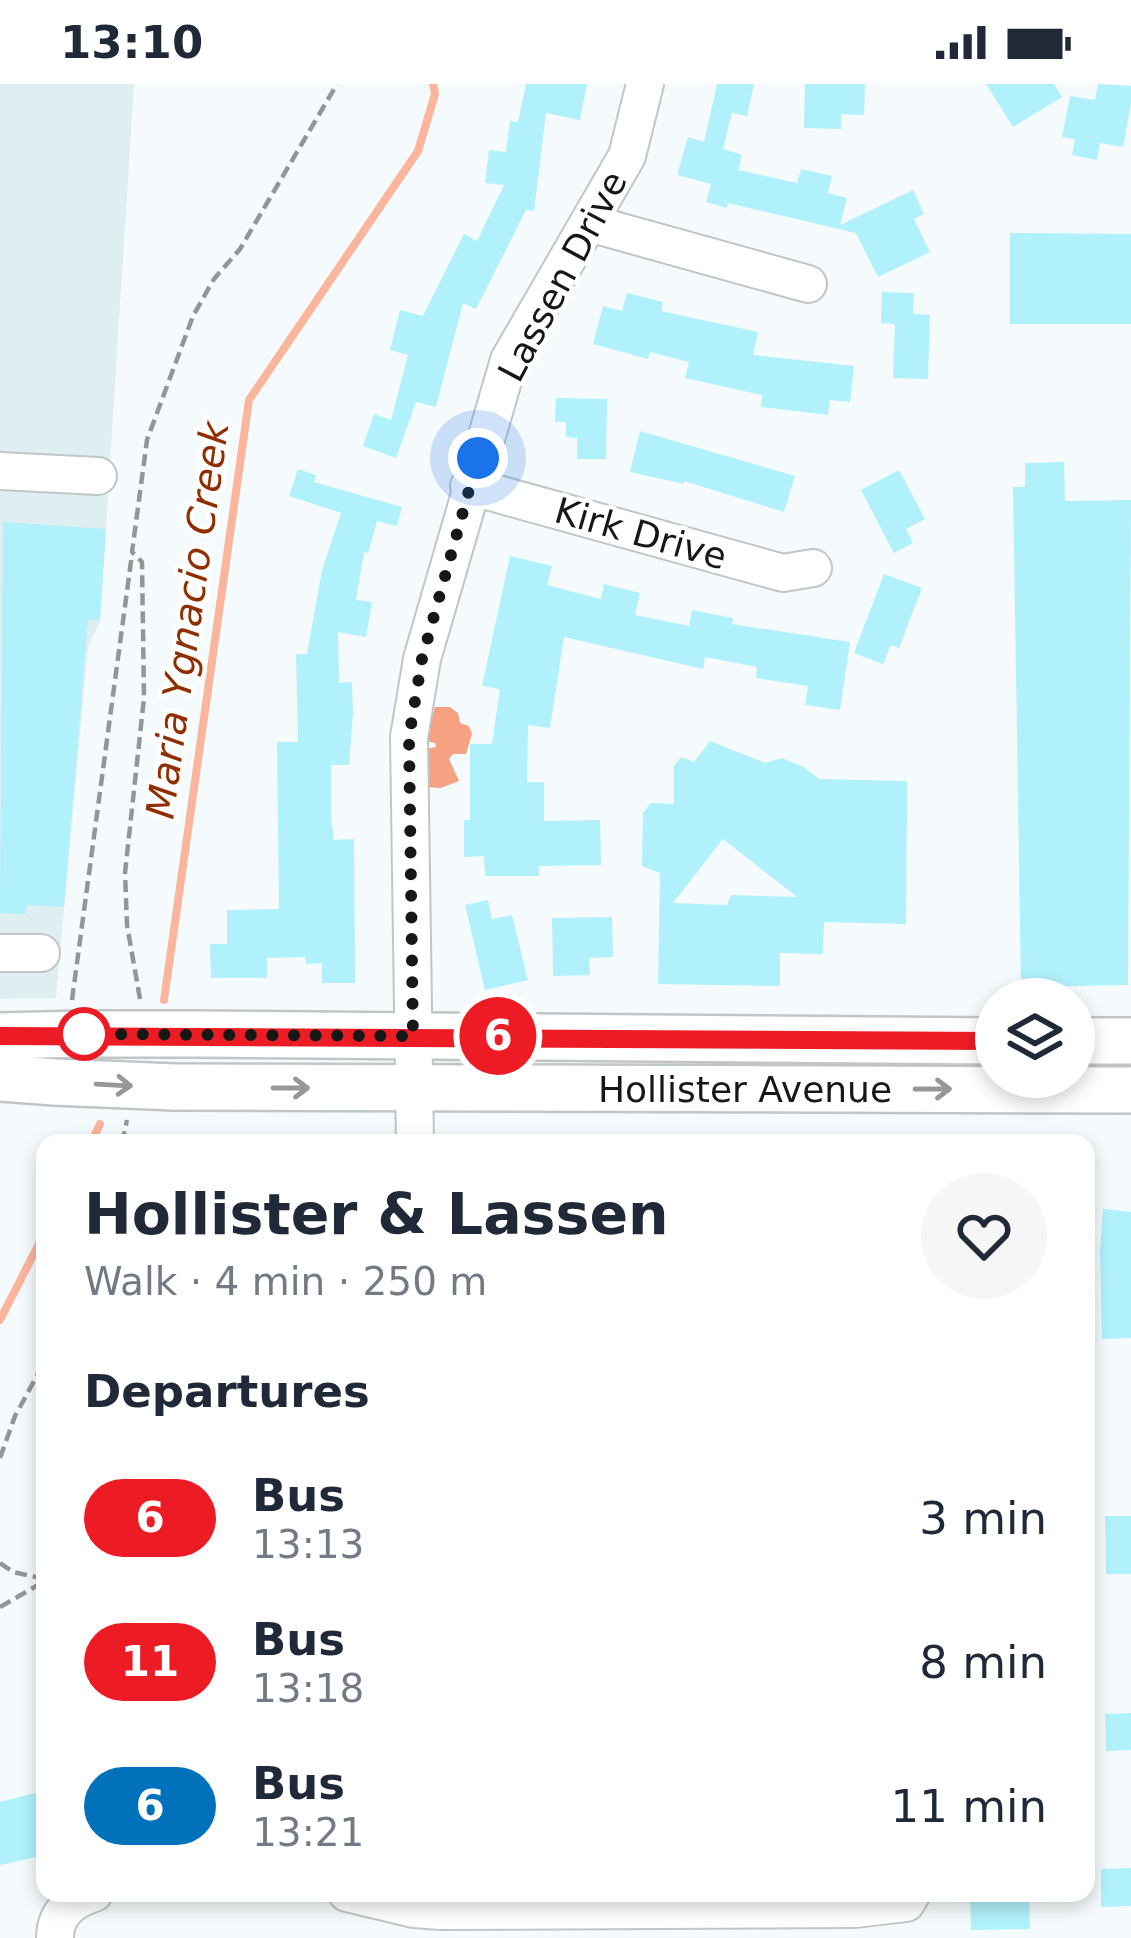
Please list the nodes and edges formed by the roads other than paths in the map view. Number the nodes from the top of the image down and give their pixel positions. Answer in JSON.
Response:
{"nodes":[{"id":1,"x":645,"y":84,"type":"edge"},
{"id":2,"x":590,"y":223,"type":"junction"},
{"id":3,"x":808,"y":284,"type":"dead end"},
{"id":4,"x":0,"y":471,"type":"edge"},
{"id":5,"x":98,"y":476,"type":"dead end"},
{"id":6,"x":469,"y":486,"type":"junction"},
{"id":7,"x":813,"y":568,"type":"dead end"},
{"id":8,"x":0,"y":953,"type":"edge"},
{"id":9,"x":40,"y":953,"type":"dead end"},
{"id":10,"x":0,"y":1036,"type":"edge"},
{"id":11,"x":413,"y":1036,"type":"junction"},
{"id":12,"x":975,"y":1041,"type":"edge"},
{"id":13,"x":1095,"y":1041,"type":"edge"},
{"id":14,"x":1131,"y":1041,"type":"edge"},
{"id":15,"x":0,"y":1078,"type":"edge"},
{"id":16,"x":414,"y":1088,"type":"junction"},
{"id":17,"x":1131,"y":1090,"type":"edge"},
{"id":18,"x":416,"y":1134,"type":"edge"},
{"id":19,"x":387,"y":1902,"type":"edge"},
{"id":20,"x":907,"y":1902,"type":"edge"},
{"id":21,"x":441,"y":1914,"type":"edge"},
{"id":22,"x":857,"y":1924,"type":"edge"}],
"edges":[{"from":1,"to":2,"type":"street","name":"Lassen Drive"},
{"from":2,"to":3,"type":"street"},
{"from":2,"to":6,"type":"street","name":"Lassen Drive"},
{"from":4,"to":5,"type":"street"},
{"from":6,"to":7,"type":"street","name":"Kirk Drive"},
{"from":6,"to":11,"type":"street","name":"Lassen Drive"},
{"from":8,"to":9,"type":"street"},
{"from":10,"to":11,"type":"main road","name":"Hollister Avenue","bridge":true},
{"from":11,"to":12,"type":"main road","name":"Hollister Avenue"},
{"from":11,"to":16,"type":"street","name":"Lassen Drive"},
{"from":13,"to":14,"type":"main road"},
{"from":15,"to":16,"type":"main road","name":"Hollister Avenue","one_way":true,"bridge":true},
{"from":16,"to":17,"type":"main road","name":"Hollister Avenue","one_way":true},
{"from":16,"to":18,"type":"street","name":"Lassen Drive"},
{"from":19,"to":21,"type":"street"},
{"from":20,"to":22,"type":"street"},
{"from":21,"to":22,"type":"street"}]}
